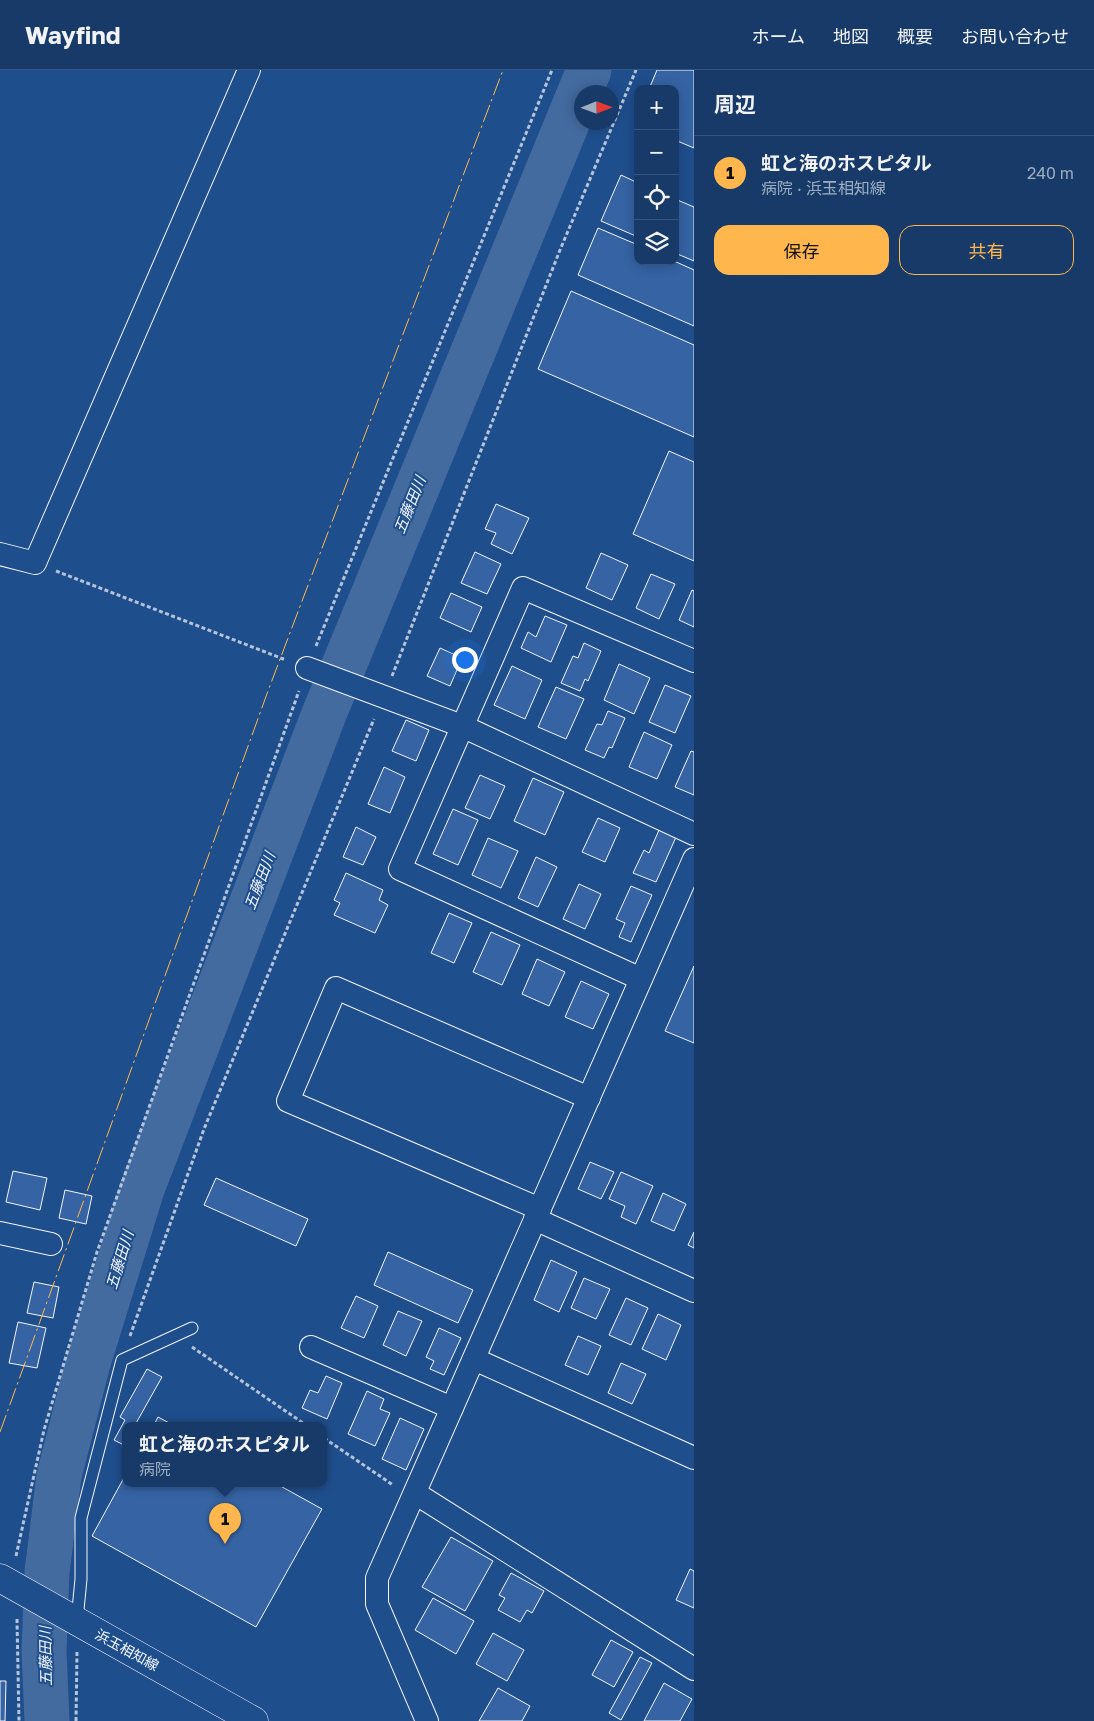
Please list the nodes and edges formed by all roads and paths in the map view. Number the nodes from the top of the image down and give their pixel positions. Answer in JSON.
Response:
{"nodes":[{"id":1,"x":249,"y":70,"type":"edge"},
{"id":2,"x":552,"y":70,"type":"edge"},
{"id":3,"x":0,"y":554,"type":"edge"},
{"id":4,"x":34,"y":563,"type":"junction"},
{"id":5,"x":694,"y":662,"type":"edge"},
{"id":6,"x":307,"y":668,"type":"junction"},
{"id":7,"x":462,"y":726,"type":"junction"},
{"id":8,"x":694,"y":834,"type":"edge"},
{"id":9,"x":694,"y":859,"type":"edge"},
{"id":10,"x":641,"y":979,"type":"junction"},
{"id":11,"x":589,"y":1098,"type":"junction"},
{"id":12,"x":538,"y":1214,"type":"junction"},
{"id":13,"x":0,"y":1233,"type":"edge"},
{"id":14,"x":51,"y":1244,"type":"dead end"},
{"id":15,"x":694,"y":1291,"type":"edge"},
{"id":16,"x":192,"y":1328,"type":"dead end"},
{"id":17,"x":175,"y":1336,"type":"junction"},
{"id":18,"x":311,"y":1347,"type":"dead end"},
{"id":19,"x":474,"y":1359,"type":"junction"},
{"id":20,"x":452,"y":1408,"type":"junction"},
{"id":21,"x":302,"y":1422,"type":"edge"},
{"id":22,"x":327,"y":1440,"type":"edge"},
{"id":23,"x":694,"y":1458,"type":"edge"},
{"id":24,"x":414,"y":1493,"type":"junction"},
{"id":25,"x":5,"y":1581,"type":"edge"},
{"id":26,"x":77,"y":1622,"type":"junction"},
{"id":27,"x":694,"y":1669,"type":"edge"},
{"id":28,"x":19,"y":1721,"type":"edge"},
{"id":29,"x":76,"y":1721,"type":"edge"},
{"id":30,"x":254,"y":1721,"type":"edge"},
{"id":31,"x":427,"y":1721,"type":"edge"}],
"edges":[{"from":1,"to":4,"type":"street"},
{"from":2,"to":6,"type":"path"},
{"from":3,"to":4,"type":"street"},
{"from":4,"to":6,"type":"path"},
{"from":5,"to":7,"type":"street"},
{"from":6,"to":7,"type":"street"},
{"from":6,"to":25,"type":"path"},
{"from":7,"to":8,"type":"street"},
{"from":7,"to":10,"type":"street"},
{"from":9,"to":10,"type":"street"},
{"from":10,"to":11,"type":"street"},
{"from":11,"to":12,"type":"street"},
{"from":11,"to":12,"type":"street"},
{"from":12,"to":15,"type":"street"},
{"from":12,"to":19,"type":"street"},
{"from":13,"to":14,"type":"street"},
{"from":16,"to":17,"type":"lane"},
{"from":17,"to":21,"type":"path"},
{"from":17,"to":26,"type":"lane"},
{"from":18,"to":20,"type":"street"},
{"from":19,"to":20,"type":"street"},
{"from":19,"to":23,"type":"street"},
{"from":20,"to":24,"type":"street"},
{"from":22,"to":24,"type":"path"},
{"from":24,"to":27,"type":"street"},
{"from":24,"to":31,"type":"street"},
{"from":25,"to":26,"type":"main road","name":"浜玉相知線"},
{"from":25,"to":28,"type":"path"},
{"from":26,"to":29,"type":"path"},
{"from":26,"to":30,"type":"main road","name":"浜玉相知線"}]}
